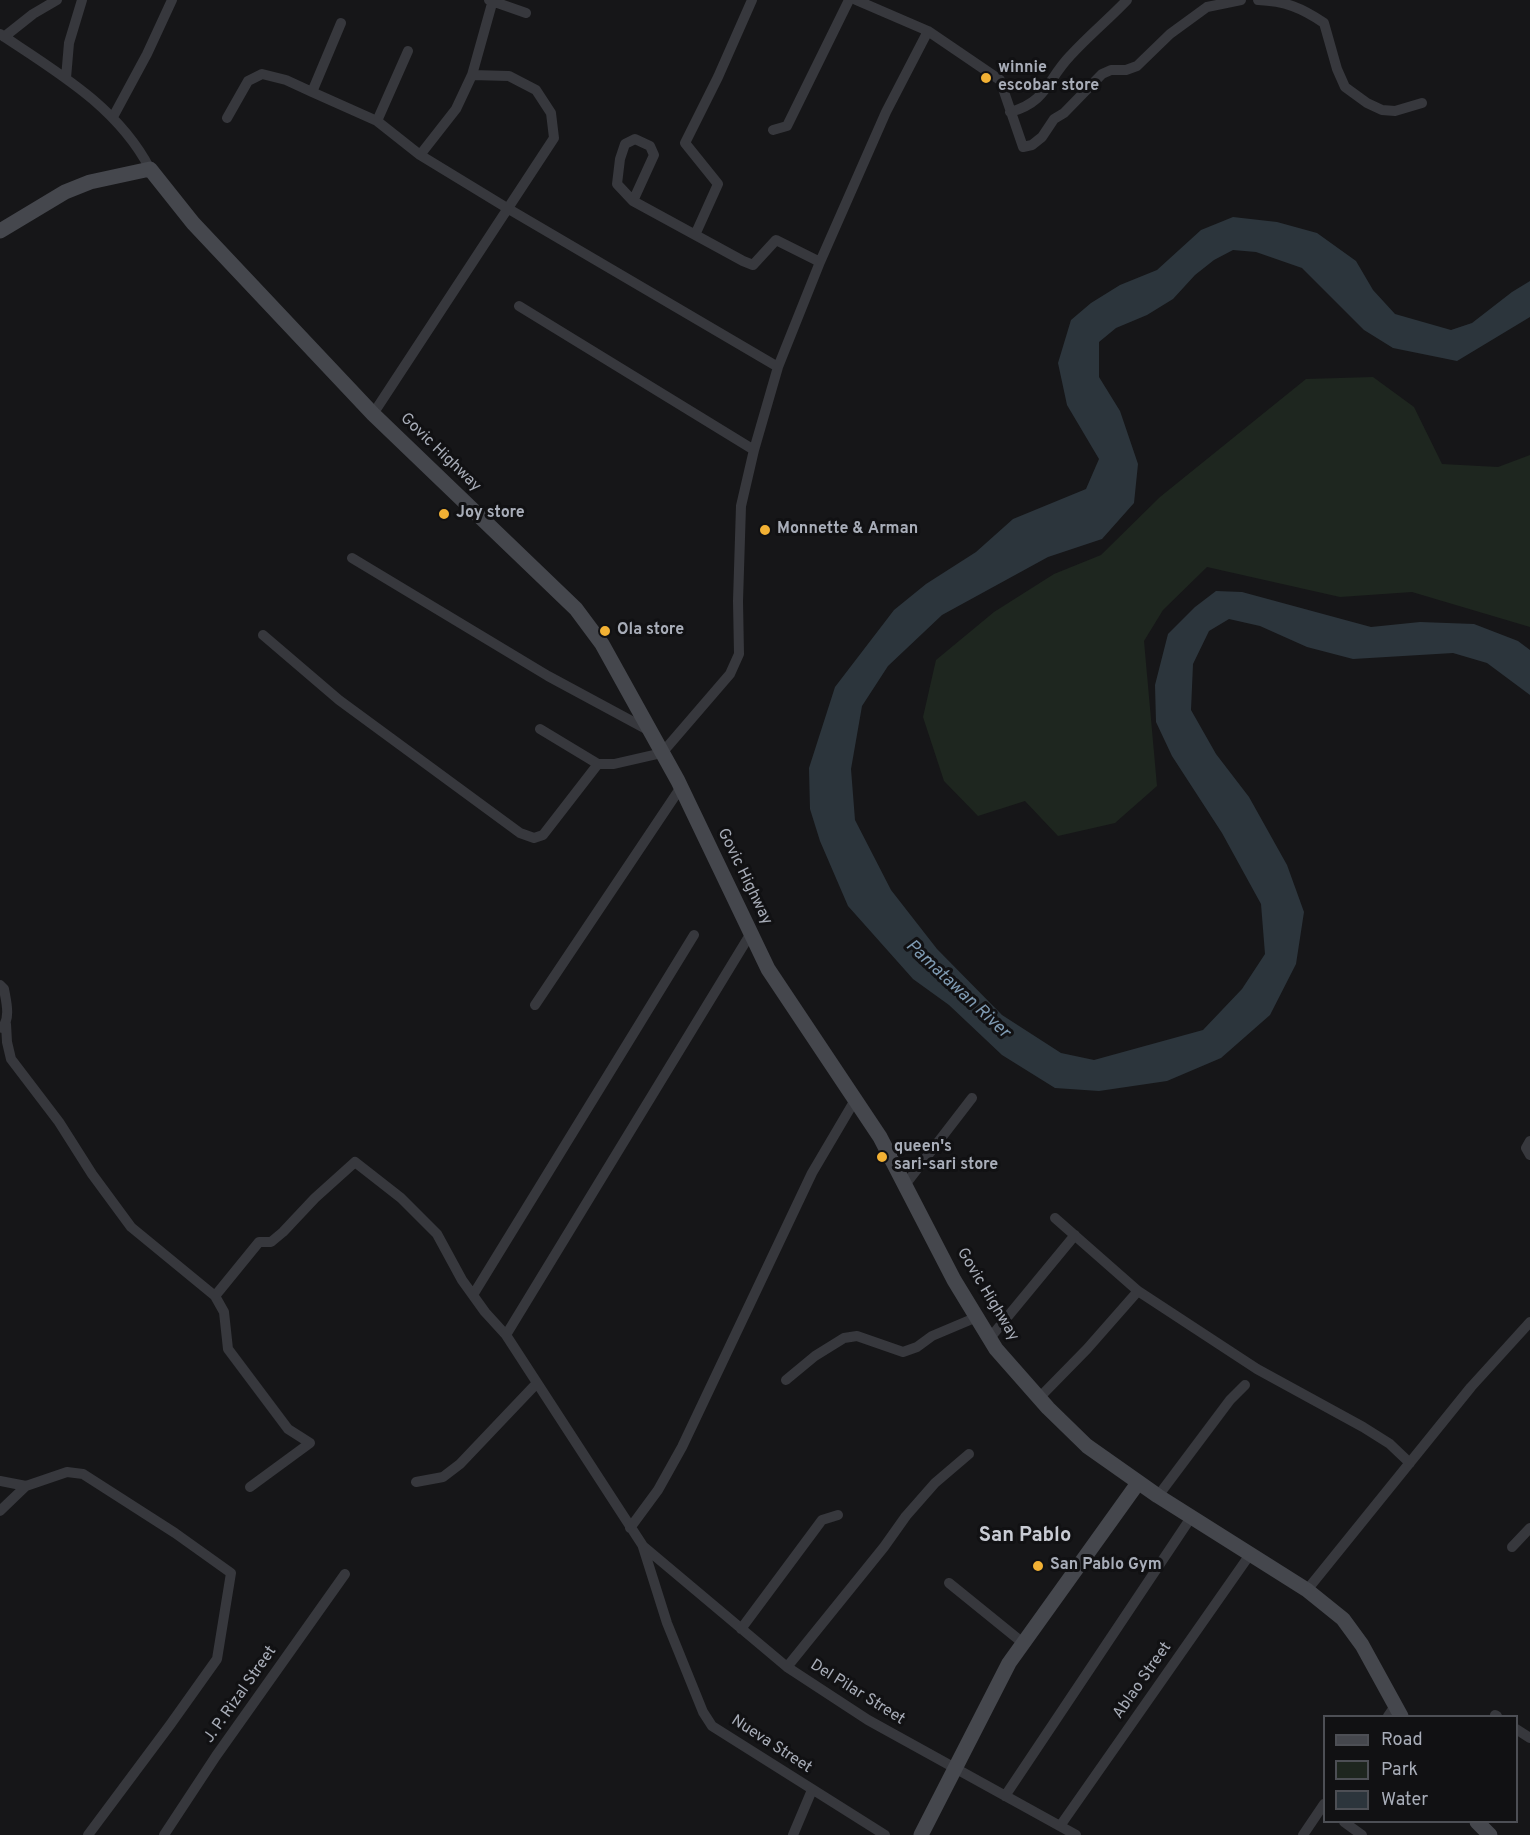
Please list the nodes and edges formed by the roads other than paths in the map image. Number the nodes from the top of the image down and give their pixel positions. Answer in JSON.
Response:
{"nodes":[{"id":1,"x":57,"y":0,"type":"edge"},
{"id":2,"x":82,"y":0,"type":"edge"},
{"id":3,"x":172,"y":0,"type":"edge"},
{"id":4,"x":491,"y":0,"type":"edge"},
{"id":5,"x":752,"y":0,"type":"edge"},
{"id":6,"x":849,"y":0,"type":"edge"},
{"id":7,"x":856,"y":0,"type":"edge"},
{"id":8,"x":1128,"y":0,"type":"edge"},
{"id":9,"x":1241,"y":0,"type":"edge"},
{"id":10,"x":1258,"y":0,"type":"edge"},
{"id":11,"x":869,"y":3,"type":"edge"},
{"id":12,"x":526,"y":14,"type":"dead end"},
{"id":13,"x":341,"y":23,"type":"dead end"},
{"id":14,"x":928,"y":31,"type":"junction"},
{"id":15,"x":2,"y":35,"type":"edge"},
{"id":16,"x":408,"y":51,"type":"dead end"},
{"id":17,"x":472,"y":75,"type":"junction"},
{"id":18,"x":66,"y":78,"type":"junction"},
{"id":19,"x":312,"y":92,"type":"junction"},
{"id":20,"x":1422,"y":104,"type":"dead end"},
{"id":21,"x":1010,"y":112,"type":"junction"},
{"id":22,"x":113,"y":117,"type":"junction"},
{"id":23,"x":227,"y":118,"type":"dead end"},
{"id":24,"x":377,"y":121,"type":"junction"},
{"id":25,"x":773,"y":130,"type":"dead end"},
{"id":26,"x":420,"y":154,"type":"junction"},
{"id":27,"x":150,"y":169,"type":"junction"},
{"id":28,"x":633,"y":201,"type":"junction"},
{"id":29,"x":507,"y":208,"type":"junction"},
{"id":30,"x":0,"y":231,"type":"edge"},
{"id":31,"x":695,"y":235,"type":"junction"},
{"id":32,"x":820,"y":262,"type":"junction"},
{"id":33,"x":519,"y":306,"type":"dead end"},
{"id":34,"x":778,"y":367,"type":"junction"},
{"id":35,"x":373,"y":414,"type":"junction"},
{"id":36,"x":754,"y":450,"type":"junction"},
{"id":37,"x":352,"y":558,"type":"dead end"},
{"id":38,"x":263,"y":635,"type":"dead end"},
{"id":39,"x":540,"y":729,"type":"dead end"},
{"id":40,"x":651,"y":732,"type":"junction"},
{"id":41,"x":662,"y":753,"type":"junction"},
{"id":42,"x":598,"y":764,"type":"junction"},
{"id":43,"x":681,"y":787,"type":"junction"},
{"id":44,"x":751,"y":933,"type":"junction"},
{"id":45,"x":694,"y":935,"type":"dead end"},
{"id":46,"x":0,"y":986,"type":"edge"},
{"id":47,"x":535,"y":1005,"type":"dead end"},
{"id":48,"x":3,"y":1027,"type":"edge"},
{"id":49,"x":972,"y":1098,"type":"dead end"},
{"id":50,"x":855,"y":1100,"type":"junction"},
{"id":51,"x":1530,"y":1141,"type":"edge"},
{"id":52,"x":1530,"y":1155,"type":"edge"},
{"id":53,"x":905,"y":1185,"type":"junction"},
{"id":54,"x":1055,"y":1218,"type":"dead end"},
{"id":55,"x":1075,"y":1235,"type":"junction"},
{"id":56,"x":1138,"y":1291,"type":"junction"},
{"id":57,"x":473,"y":1295,"type":"junction"},
{"id":58,"x":215,"y":1296,"type":"junction"},
{"id":59,"x":977,"y":1317,"type":"junction"},
{"id":60,"x":1530,"y":1322,"type":"edge"},
{"id":61,"x":506,"y":1335,"type":"junction"},
{"id":62,"x":990,"y":1338,"type":"junction"},
{"id":63,"x":786,"y":1380,"type":"dead end"},
{"id":64,"x":537,"y":1383,"type":"junction"},
{"id":65,"x":1245,"y":1385,"type":"dead end"},
{"id":66,"x":1039,"y":1398,"type":"junction"},
{"id":67,"x":969,"y":1454,"type":"dead end"},
{"id":68,"x":1410,"y":1463,"type":"junction"},
{"id":69,"x":0,"y":1481,"type":"edge"},
{"id":70,"x":416,"y":1482,"type":"dead end"},
{"id":71,"x":1138,"y":1483,"type":"junction"},
{"id":72,"x":26,"y":1486,"type":"junction"},
{"id":73,"x":250,"y":1487,"type":"dead end"},
{"id":74,"x":1158,"y":1496,"type":"junction"},
{"id":75,"x":0,"y":1511,"type":"edge"},
{"id":76,"x":838,"y":1515,"type":"dead end"},
{"id":77,"x":1192,"y":1516,"type":"junction"},
{"id":78,"x":630,"y":1528,"type":"junction"},
{"id":79,"x":1530,"y":1528,"type":"edge"},
{"id":80,"x":643,"y":1546,"type":"junction"},
{"id":81,"x":1512,"y":1547,"type":"dead end"},
{"id":82,"x":1251,"y":1553,"type":"junction"},
{"id":83,"x":345,"y":1574,"type":"dead end"},
{"id":84,"x":949,"y":1583,"type":"dead end"},
{"id":85,"x":1307,"y":1590,"type":"junction"},
{"id":86,"x":741,"y":1629,"type":"junction"},
{"id":87,"x":1023,"y":1643,"type":"junction"},
{"id":88,"x":787,"y":1667,"type":"junction"},
{"id":89,"x":1395,"y":1713,"type":"edge"},
{"id":90,"x":956,"y":1768,"type":"junction"},
{"id":91,"x":812,"y":1790,"type":"junction"},
{"id":92,"x":1005,"y":1796,"type":"junction"},
{"id":93,"x":1323,"y":1807,"type":"edge"},
{"id":94,"x":1347,"y":1823,"type":"edge"},
{"id":95,"x":1479,"y":1823,"type":"edge"},
{"id":96,"x":1060,"y":1826,"type":"junction"},
{"id":97,"x":88,"y":1835,"type":"edge"},
{"id":98,"x":164,"y":1835,"type":"edge"},
{"id":99,"x":793,"y":1835,"type":"edge"},
{"id":100,"x":885,"y":1835,"type":"edge"},
{"id":101,"x":921,"y":1835,"type":"edge"},
{"id":102,"x":1076,"y":1835,"type":"edge"},
{"id":103,"x":1303,"y":1835,"type":"edge"},
{"id":104,"x":1362,"y":1835,"type":"edge"},
{"id":105,"x":1490,"y":1835,"type":"edge"}],
"edges":[{"from":1,"to":15,"type":"street"},
{"from":2,"to":18,"type":"street"},
{"from":3,"to":22,"type":"street"},
{"from":4,"to":12,"type":"street"},
{"from":4,"to":17,"type":"street"},
{"from":5,"to":31,"type":"street"},
{"from":6,"to":25,"type":"street"},
{"from":7,"to":11,"type":"street"},
{"from":8,"to":21,"type":"street"},
{"from":9,"to":21,"type":"street"},
{"from":10,"to":20,"type":"street"},
{"from":11,"to":14,"type":"street"},
{"from":13,"to":19,"type":"street"},
{"from":14,"to":21,"type":"street"},
{"from":14,"to":32,"type":"street"},
{"from":15,"to":18,"type":"street"},
{"from":16,"to":24,"type":"street"},
{"from":17,"to":26,"type":"street"},
{"from":17,"to":29,"type":"street"},
{"from":18,"to":22,"type":"street"},
{"from":19,"to":23,"type":"street"},
{"from":19,"to":24,"type":"street"},
{"from":22,"to":27,"type":"street"},
{"from":24,"to":26,"type":"street"},
{"from":26,"to":29,"type":"street"},
{"from":27,"to":30,"type":"main road"},
{"from":27,"to":35,"type":"main road","name":"Govic Highway"},
{"from":28,"to":28,"type":"street"},
{"from":28,"to":31,"type":"street"},
{"from":29,"to":34,"type":"street"},
{"from":29,"to":35,"type":"street"},
{"from":31,"to":32,"type":"street"},
{"from":32,"to":34,"type":"street"},
{"from":33,"to":36,"type":"street"},
{"from":34,"to":36,"type":"street"},
{"from":35,"to":40,"type":"main road","name":"Govic Highway"},
{"from":36,"to":41,"type":"street"},
{"from":37,"to":40,"type":"street"},
{"from":38,"to":42,"type":"street"},
{"from":39,"to":42,"type":"street"},
{"from":40,"to":41,"type":"main road","name":"Govic Highway"},
{"from":41,"to":42,"type":"street"},
{"from":41,"to":43,"type":"main road","name":"Govic Highway"},
{"from":43,"to":44,"type":"main road","name":"Govic Highway"},
{"from":43,"to":47,"type":"street"},
{"from":44,"to":50,"type":"main road","name":"Govic Highway"},
{"from":44,"to":61,"type":"street"},
{"from":45,"to":57,"type":"street"},
{"from":46,"to":48,"type":"street"},
{"from":48,"to":58,"type":"street"},
{"from":49,"to":53,"type":"street"},
{"from":50,"to":53,"type":"main road","name":"Govic Highway"},
{"from":50,"to":78,"type":"street"},
{"from":51,"to":52,"type":"street"},
{"from":53,"to":59,"type":"main road","name":"Govic Highway"},
{"from":54,"to":55,"type":"street"},
{"from":55,"to":56,"type":"street"},
{"from":55,"to":62,"type":"street"},
{"from":56,"to":66,"type":"street"},
{"from":56,"to":68,"type":"street"},
{"from":57,"to":58,"type":"street"},
{"from":57,"to":61,"type":"street"},
{"from":58,"to":73,"type":"street"},
{"from":59,"to":62,"type":"main road","name":"Govic Highway"},
{"from":59,"to":63,"type":"street"},
{"from":60,"to":68,"type":"street"},
{"from":61,"to":64,"type":"street"},
{"from":62,"to":66,"type":"main road","name":"Govic Highway"},
{"from":64,"to":70,"type":"street"},
{"from":64,"to":78,"type":"street"},
{"from":65,"to":74,"type":"street"},
{"from":66,"to":71,"type":"main road","name":"Govic Highway"},
{"from":67,"to":88,"type":"street"},
{"from":68,"to":85,"type":"street"},
{"from":69,"to":72,"type":"street"},
{"from":71,"to":74,"type":"main road","name":"Govic Highway"},
{"from":71,"to":87,"type":"main road"},
{"from":72,"to":75,"type":"street"},
{"from":72,"to":97,"type":"street"},
{"from":74,"to":77,"type":"main road","name":"Govic Highway"},
{"from":76,"to":86,"type":"street"},
{"from":77,"to":82,"type":"main road","name":"Govic Highway"},
{"from":77,"to":92,"type":"street"},
{"from":78,"to":80,"type":"street"},
{"from":79,"to":81,"type":"street"},
{"from":80,"to":86,"type":"street","name":"Del Pilar Street"},
{"from":80,"to":91,"type":"street","name":"Nueva Street"},
{"from":82,"to":85,"type":"main road","name":"Govic Highway"},
{"from":82,"to":96,"type":"street","name":"Ablao Street"},
{"from":83,"to":98,"type":"street","name":"J. P. Rizal Street"},
{"from":84,"to":87,"type":"street"},
{"from":85,"to":89,"type":"main road","name":"Govic Highway"},
{"from":86,"to":88,"type":"street","name":"Del Pilar Street"},
{"from":87,"to":90,"type":"main road"},
{"from":88,"to":90,"type":"street","name":"Del Pilar Street"},
{"from":90,"to":92,"type":"street","name":"Del Pilar Street"},
{"from":90,"to":101,"type":"main road"},
{"from":91,"to":99,"type":"street"},
{"from":91,"to":100,"type":"street","name":"Nueva Street"},
{"from":92,"to":96,"type":"street","name":"Del Pilar Street"},
{"from":93,"to":103,"type":"street"},
{"from":94,"to":104,"type":"street"},
{"from":95,"to":105,"type":"main road"},
{"from":96,"to":102,"type":"street","name":"Del Pilar Street"}]}
